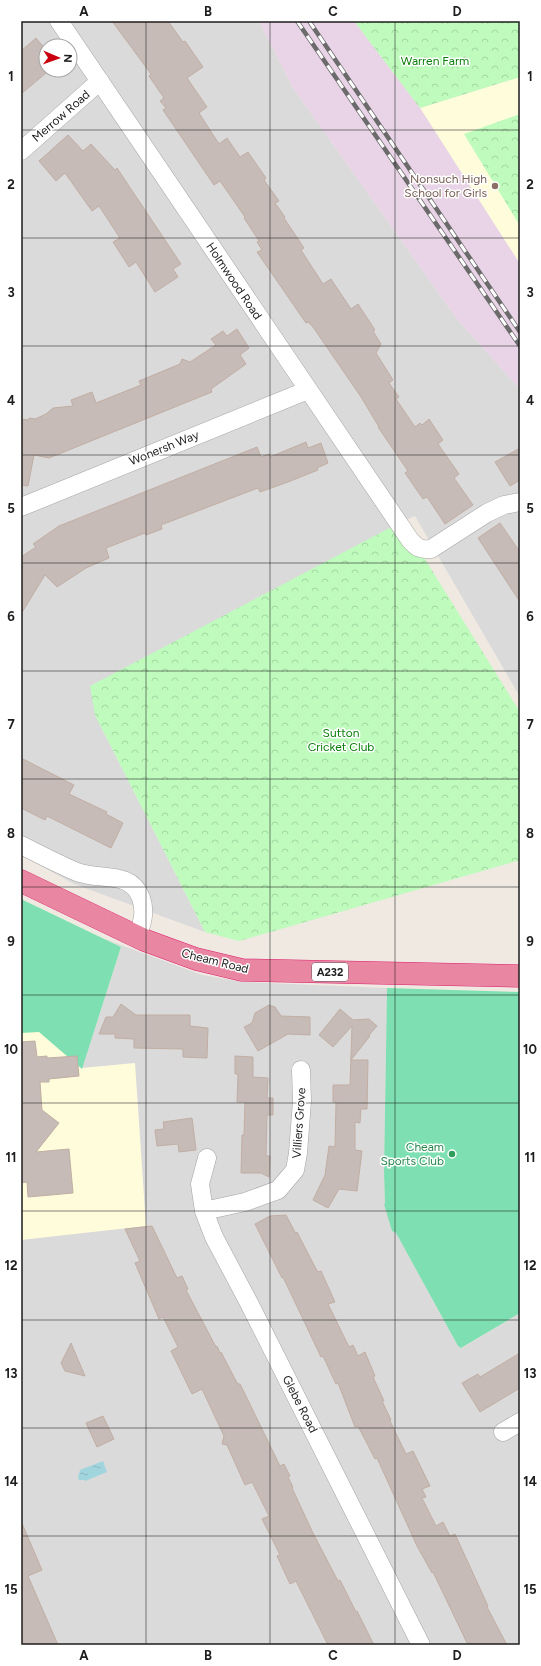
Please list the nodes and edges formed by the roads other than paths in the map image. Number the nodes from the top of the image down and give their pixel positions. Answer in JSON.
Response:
{"nodes":[{"id":1,"x":59,"y":21,"type":"edge"},
{"id":2,"x":100,"y":81,"type":"junction"},
{"id":3,"x":21,"y":151,"type":"edge"},
{"id":4,"x":308,"y":390,"type":"junction"},
{"id":5,"x":520,"y":502,"type":"edge"},
{"id":6,"x":21,"y":507,"type":"edge"},
{"id":7,"x":21,"y":845,"type":"edge"},
{"id":8,"x":21,"y":881,"type":"edge"},
{"id":9,"x":138,"y":937,"type":"junction"},
{"id":10,"x":520,"y":976,"type":"edge"},
{"id":11,"x":301,"y":1070,"type":"dead end"},
{"id":12,"x":207,"y":1158,"type":"dead end"},
{"id":13,"x":204,"y":1211,"type":"junction"},
{"id":14,"x":520,"y":1422,"type":"edge"},
{"id":15,"x":503,"y":1432,"type":"dead end"},
{"id":16,"x":421,"y":1645,"type":"edge"}],
"edges":[{"from":1,"to":2,"type":"street","name":"Holmwood Road"},
{"from":2,"to":3,"type":"street","name":"Merrow Road"},
{"from":2,"to":4,"type":"street","name":"Holmwood Road"},
{"from":4,"to":5,"type":"street","name":"Holmwood Road"},
{"from":4,"to":6,"type":"street","name":"Wonersh Way"},
{"from":7,"to":9,"type":"street"},
{"from":8,"to":9,"type":"highway","name":"Cheam Road","number":"A232"},
{"from":9,"to":10,"type":"highway","name":"Cheam Road","number":"A232"},
{"from":11,"to":13,"type":"street","name":"Villiers Grove"},
{"from":12,"to":13,"type":"street","name":"Glebe Road"},
{"from":13,"to":16,"type":"street","name":"Glebe Road"},
{"from":14,"to":15,"type":"street"}]}
